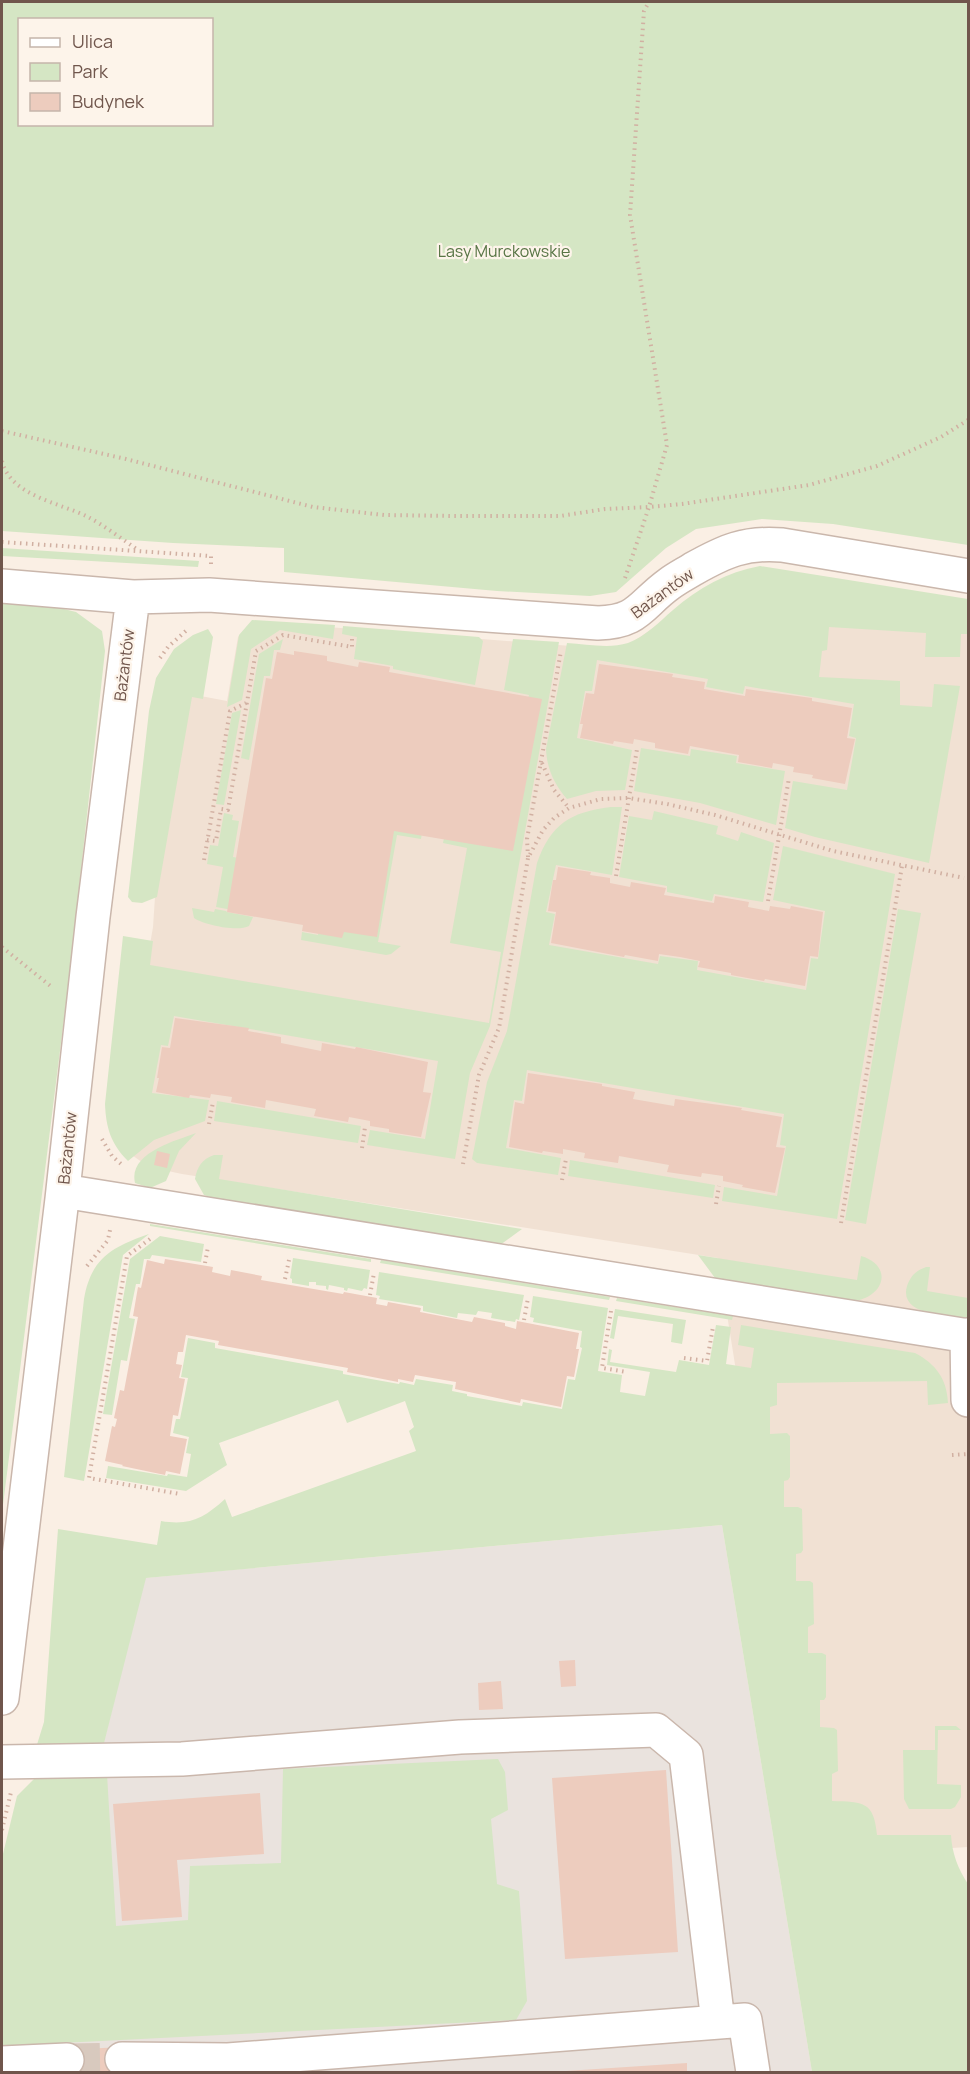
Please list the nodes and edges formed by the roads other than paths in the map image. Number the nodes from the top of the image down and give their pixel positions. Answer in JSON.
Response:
{"nodes":[{"id":1,"x":968,"y":573,"type":"edge"},
{"id":2,"x":2,"y":586,"type":"edge"},
{"id":3,"x":133,"y":597,"type":"junction"},
{"id":4,"x":63,"y":1191,"type":"junction"},
{"id":5,"x":968,"y":1335,"type":"edge"},
{"id":6,"x":969,"y":1400,"type":"edge"},
{"id":7,"x":2,"y":1698,"type":"edge"},
{"id":8,"x":2,"y":1762,"type":"edge"},
{"id":9,"x":718,"y":2022,"type":"junction"},
{"id":10,"x":67,"y":2060,"type":"tunnel mouth"},
{"id":11,"x":122,"y":2060,"type":"tunnel mouth"},
{"id":12,"x":2,"y":2062,"type":"edge"},
{"id":13,"x":229,"y":2066,"type":"edge"},
{"id":14,"x":753,"y":2073,"type":"edge"}],
"edges":[{"from":1,"to":3,"type":"street","name":"Bażantów"},
{"from":2,"to":3,"type":"street","name":"Bażantów"},
{"from":3,"to":4,"type":"street","name":"Bażantów"},
{"from":4,"to":5,"type":"street"},
{"from":4,"to":7,"type":"street","name":"Bażantów"},
{"from":5,"to":6,"type":"street"},
{"from":8,"to":9,"type":"street"},
{"from":9,"to":13,"type":"street"},
{"from":9,"to":14,"type":"street"},
{"from":10,"to":12,"type":"street"},
{"from":11,"to":13,"type":"street"}]}
